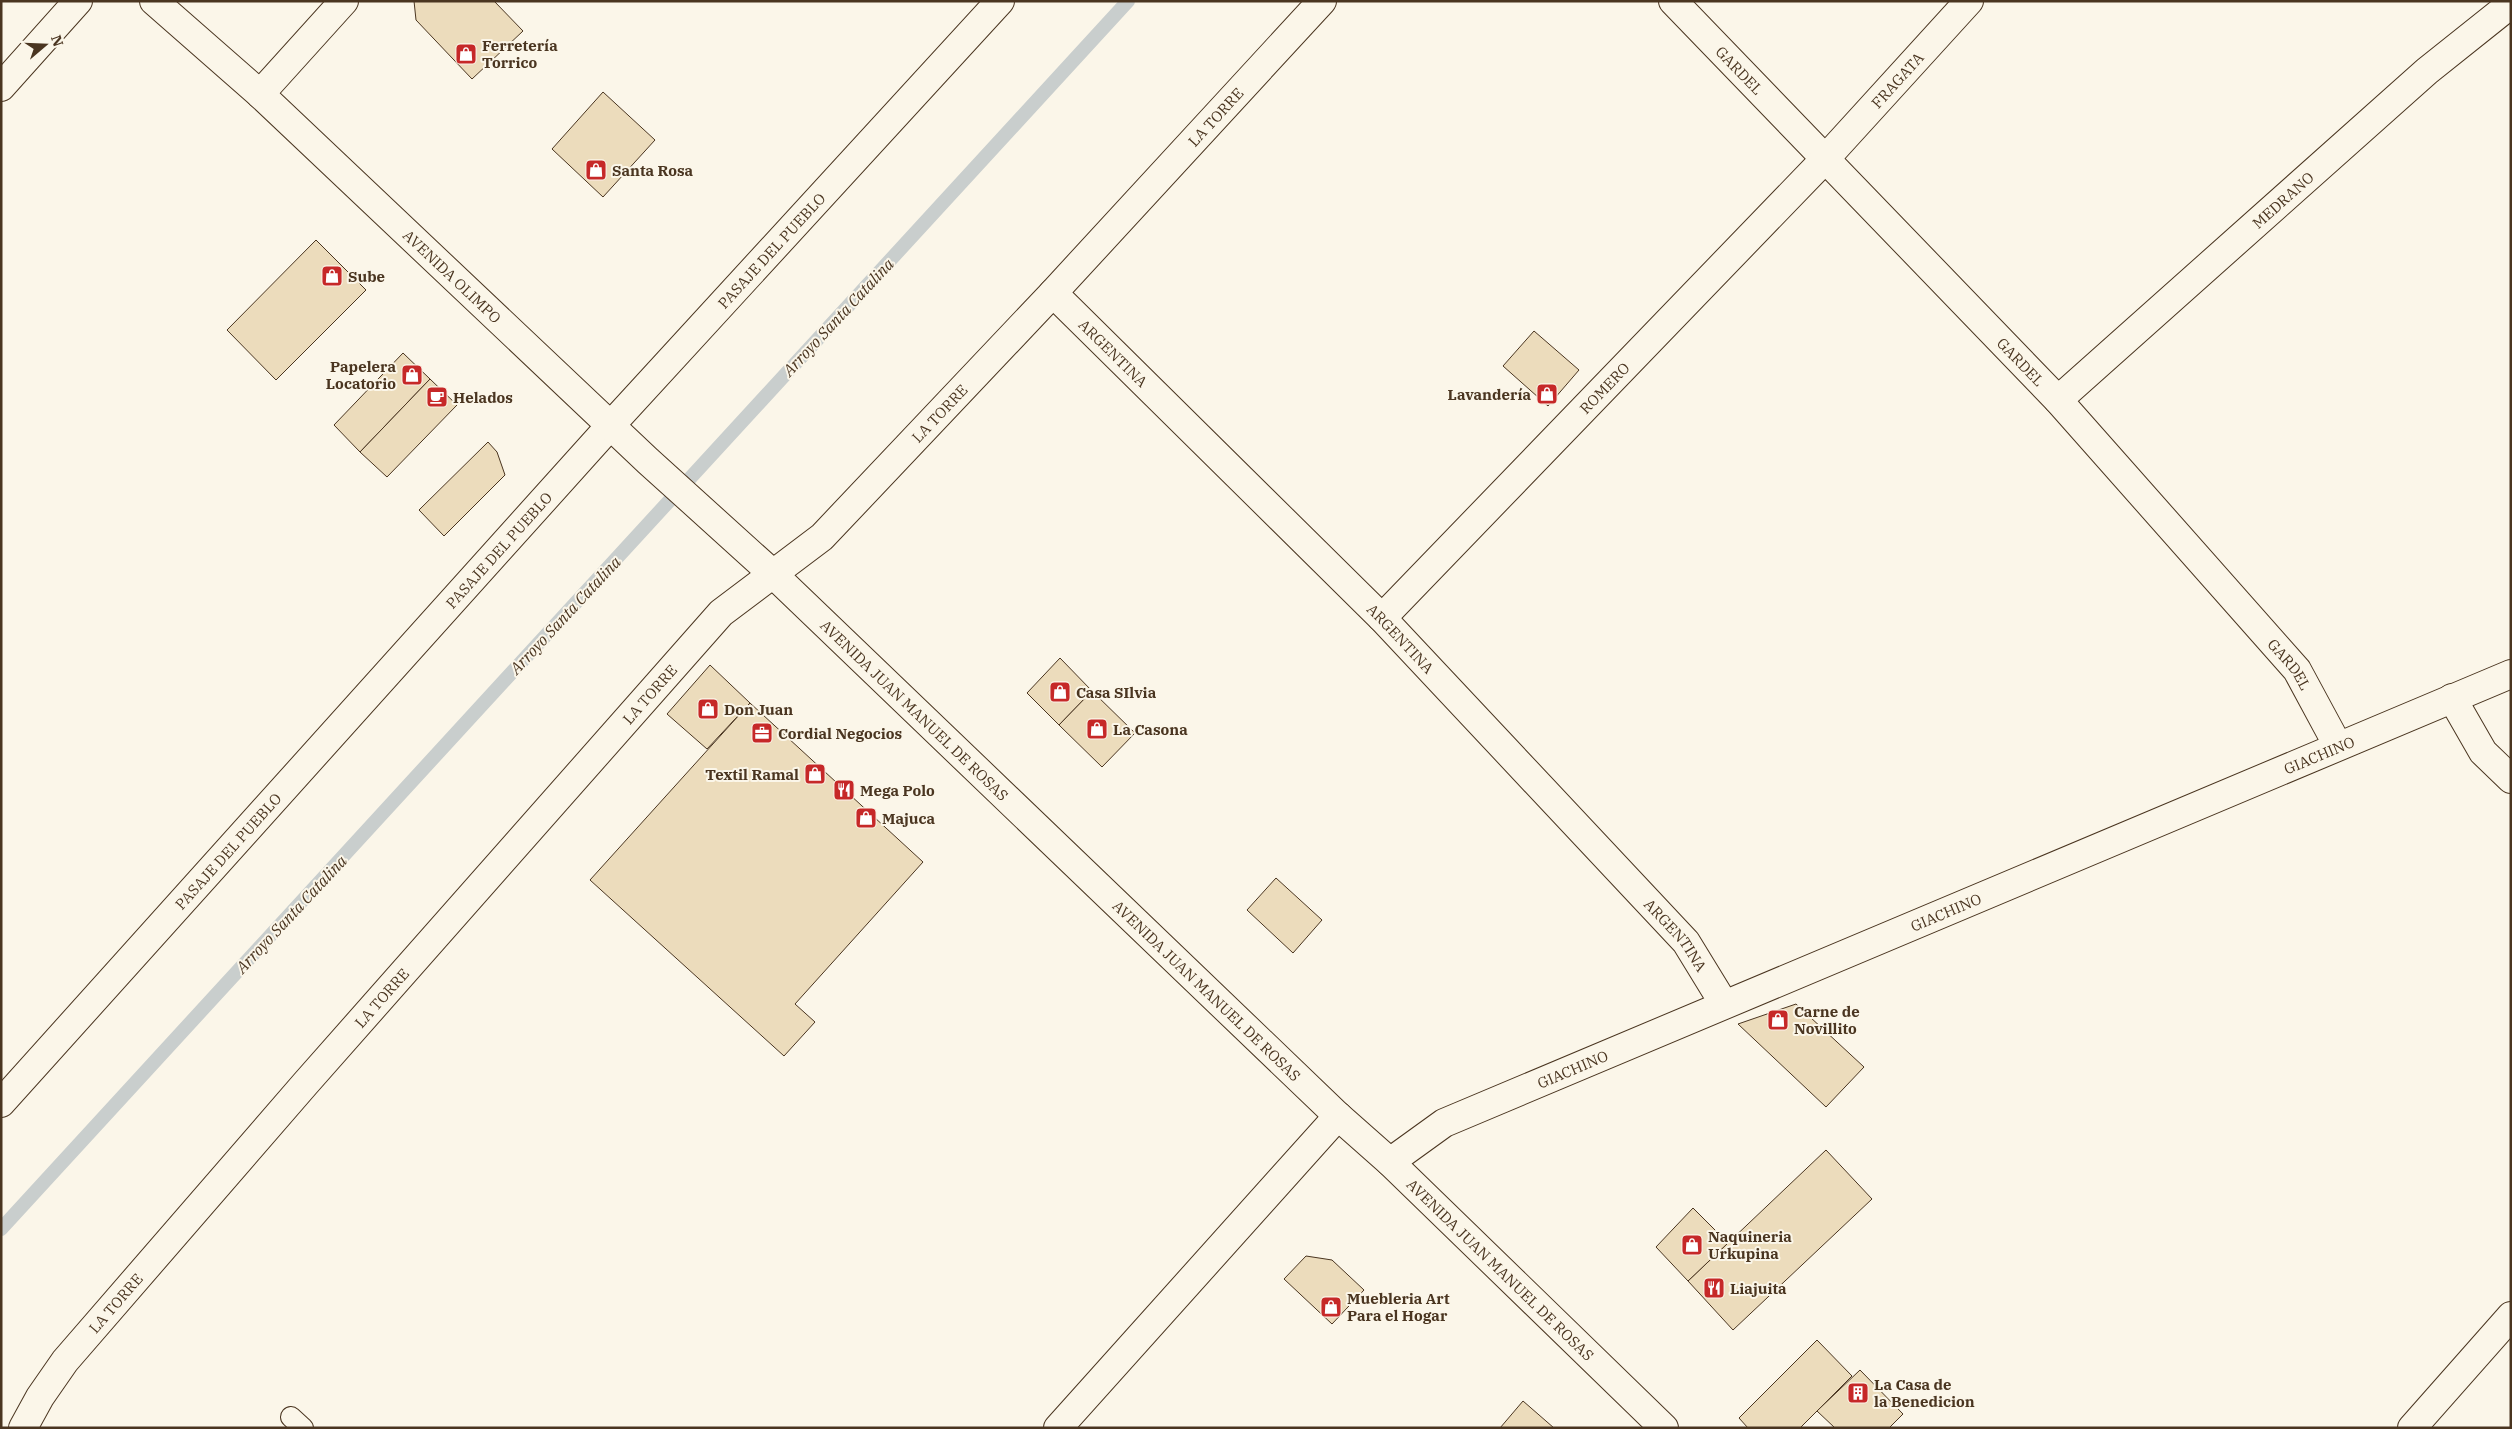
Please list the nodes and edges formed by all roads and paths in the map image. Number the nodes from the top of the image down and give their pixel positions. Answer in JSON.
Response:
{"nodes":[{"id":1,"x":78,"y":1,"type":"edge"},
{"id":2,"x":154,"y":1,"type":"edge"},
{"id":3,"x":344,"y":1,"type":"edge"},
{"id":4,"x":1000,"y":1,"type":"edge"},
{"id":5,"x":1322,"y":1,"type":"edge"},
{"id":6,"x":1673,"y":1,"type":"edge"},
{"id":7,"x":1969,"y":1,"type":"edge"},
{"id":8,"x":2511,"y":4,"type":"edge"},
{"id":9,"x":1,"y":87,"type":"edge"},
{"id":10,"x":260,"y":94,"type":"junction"},
{"id":11,"x":1826,"y":158,"type":"junction"},
{"id":12,"x":1053,"y":293,"type":"junction"},
{"id":13,"x":2058,"y":400,"type":"junction"},
{"id":14,"x":610,"y":426,"type":"junction"},
{"id":15,"x":749,"y":552,"type":"joint"},
{"id":16,"x":773,"y":574,"type":"junction"},
{"id":17,"x":1382,"y":618,"type":"junction"},
{"id":18,"x":2511,"y":674,"type":"edge"},
{"id":19,"x":2452,"y":698,"type":"junction"},
{"id":20,"x":2338,"y":746,"type":"junction"},
{"id":21,"x":2511,"y":779,"type":"edge"},
{"id":22,"x":1724,"y":1004,"type":"junction"},
{"id":23,"x":1,"y":1103,"type":"edge"},
{"id":24,"x":1338,"y":1116,"type":"junction"},
{"id":25,"x":1390,"y":1162,"type":"junction"},
{"id":26,"x":2511,"y":1316,"type":"edge"},
{"id":27,"x":23,"y":1428,"type":"edge"},
{"id":28,"x":1058,"y":1428,"type":"edge"},
{"id":29,"x":1664,"y":1428,"type":"edge"},
{"id":30,"x":2412,"y":1428,"type":"edge"}],
"edges":[{"from":1,"to":9,"type":"street"},
{"from":2,"to":10,"type":"street","name":"AVENIDA OLIMPO"},
{"from":3,"to":10,"type":"street"},
{"from":4,"to":14,"type":"street","name":"PASAJE DEL PUEBLO"},
{"from":5,"to":12,"type":"street","name":"LA TORRE"},
{"from":6,"to":11,"type":"street","name":"GARDEL"},
{"from":7,"to":11,"type":"street","name":"FRAGATA"},
{"from":8,"to":13,"type":"street","name":"MEDRANO"},
{"from":10,"to":14,"type":"street","name":"AVENIDA OLIMPO"},
{"from":11,"to":13,"type":"street","name":"GARDEL"},
{"from":11,"to":17,"type":"street","name":"ROMERO"},
{"from":12,"to":16,"type":"street","name":"LA TORRE"},
{"from":12,"to":17,"type":"street","name":"ARGENTINA"},
{"from":13,"to":20,"type":"street","name":"GARDEL"},
{"from":14,"to":15,"type":"street","name":"AVENIDA OLIMPO"},
{"from":14,"to":23,"type":"street","name":"PASAJE DEL PUEBLO"},
{"from":15,"to":16,"type":"street","name":"AVENIDA JUAN MANUEL DE ROSAS"},
{"from":16,"to":24,"type":"street","name":"AVENIDA JUAN MANUEL DE ROSAS"},
{"from":16,"to":27,"type":"street","name":"LA TORRE"},
{"from":17,"to":22,"type":"street","name":"ARGENTINA"},
{"from":18,"to":19,"type":"street","name":"GIACHINO"},
{"from":19,"to":20,"type":"street","name":"GIACHINO"},
{"from":19,"to":21,"type":"street"},
{"from":20,"to":22,"type":"street","name":"GIACHINO"},
{"from":22,"to":25,"type":"street","name":"GIACHINO"},
{"from":24,"to":25,"type":"street","name":"AVENIDA JUAN MANUEL DE ROSAS"},
{"from":24,"to":28,"type":"street"},
{"from":25,"to":29,"type":"street","name":"AVENIDA JUAN MANUEL DE ROSAS"},
{"from":26,"to":30,"type":"street"}]}
